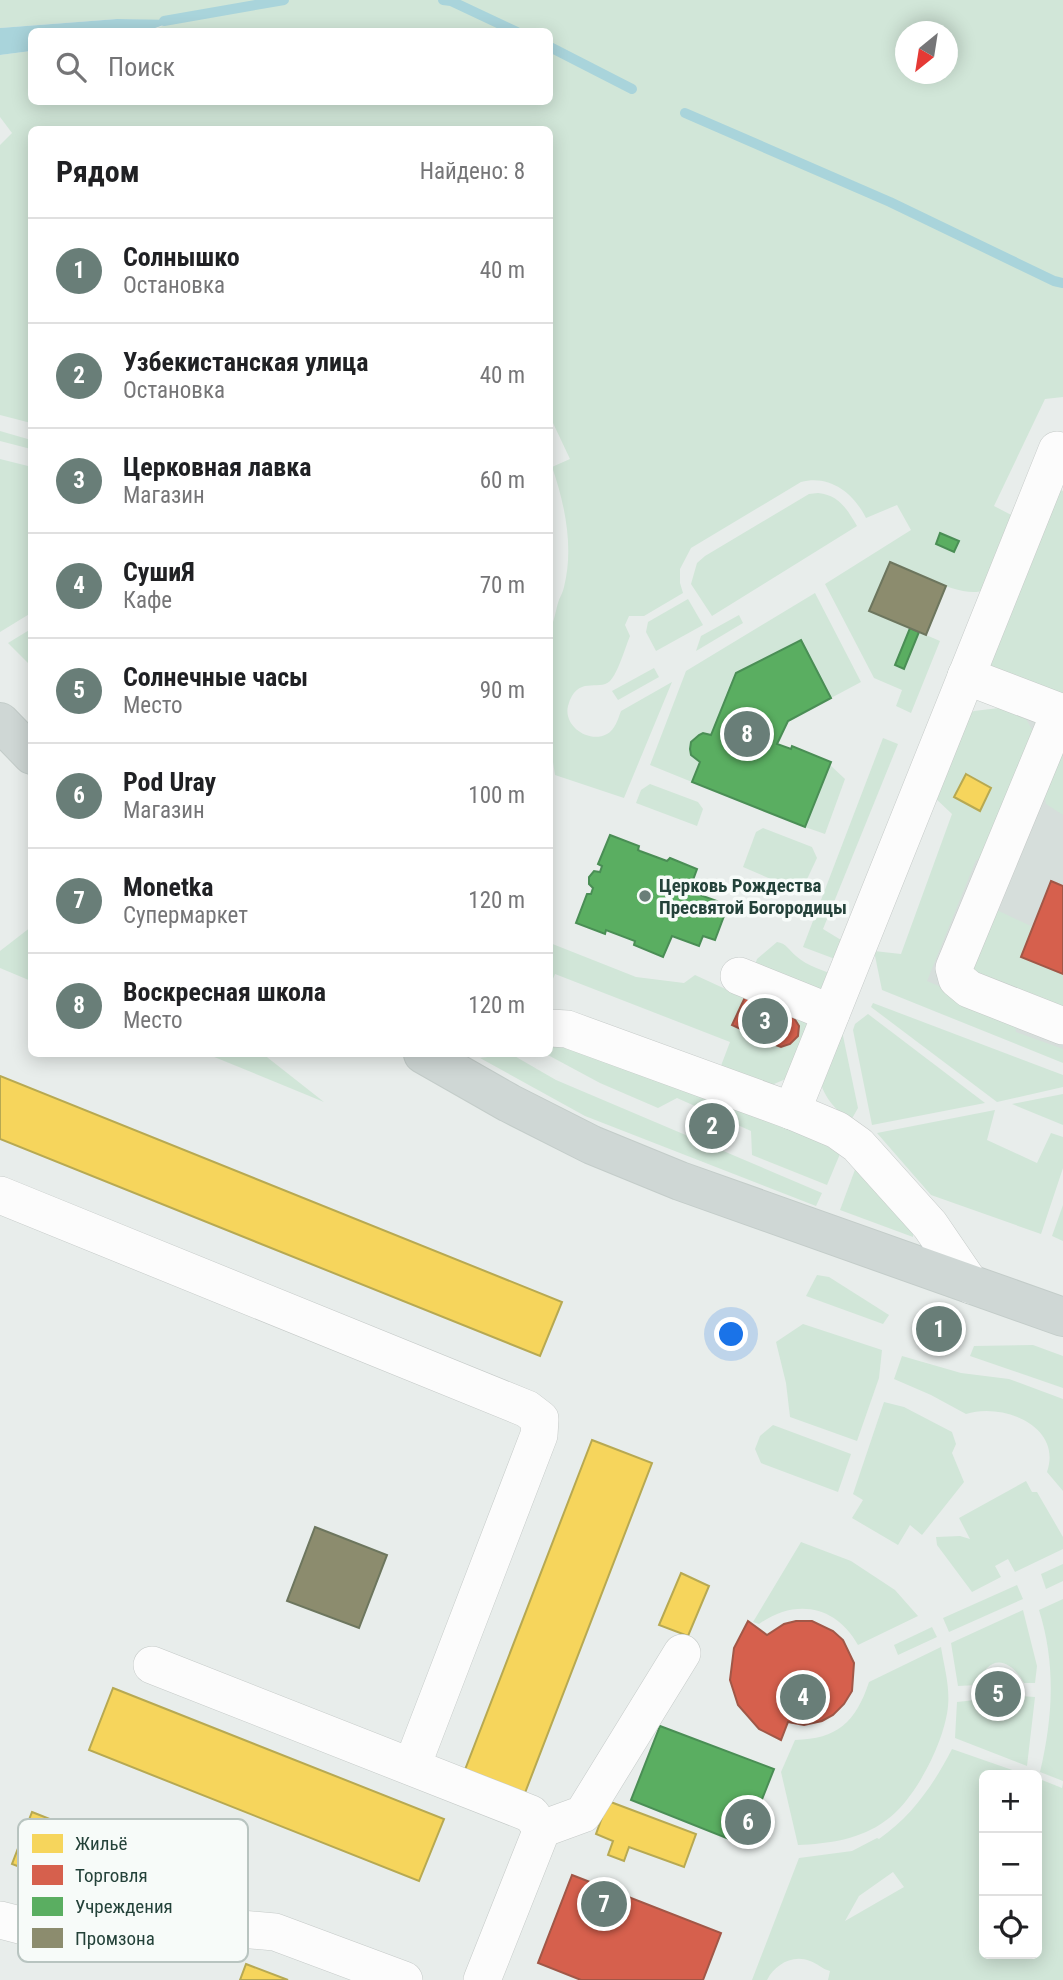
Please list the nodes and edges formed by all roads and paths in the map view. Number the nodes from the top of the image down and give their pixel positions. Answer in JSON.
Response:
{"nodes":[{"id":1,"x":1057,"y":450,"type":"dead end"},
{"id":2,"x":967,"y":676,"type":"junction"},
{"id":3,"x":1061,"y":712,"type":"edge"},
{"id":4,"x":0,"y":722,"type":"edge"},
{"id":5,"x":28,"y":751,"type":"edge"},
{"id":6,"x":739,"y":975,"type":"dead end"},
{"id":7,"x":831,"y":1013,"type":"junction"},
{"id":8,"x":1063,"y":1026,"type":"edge"},
{"id":9,"x":553,"y":1028,"type":"edge"},
{"id":10,"x":440,"y":1057,"type":"edge"},
{"id":11,"x":792,"y":1111,"type":"junction"},
{"id":12,"x":0,"y":1195,"type":"edge"},
{"id":13,"x":971,"y":1285,"type":"junction"},
{"id":14,"x":1063,"y":1317,"type":"edge"},
{"id":15,"x":682,"y":1653,"type":"dead end"},
{"id":16,"x":152,"y":1665,"type":"dead end"},
{"id":17,"x":412,"y":1766,"type":"junction"},
{"id":18,"x":542,"y":1829,"type":"junction"},
{"id":19,"x":0,"y":1920,"type":"edge"},
{"id":20,"x":18,"y":1925,"type":"edge"},
{"id":21,"x":248,"y":1930,"type":"edge"},
{"id":22,"x":404,"y":1980,"type":"edge"},
{"id":23,"x":482,"y":1980,"type":"edge"}],
"edges":[{"from":1,"to":2,"type":"lane"},
{"from":2,"to":3,"type":"lane"},
{"from":2,"to":7,"type":"lane"},
{"from":3,"to":8,"type":"lane"},
{"from":4,"to":5,"type":"main road"},
{"from":6,"to":7,"type":"lane"},
{"from":7,"to":11,"type":"lane"},
{"from":9,"to":11,"type":"lane"},
{"from":10,"to":13,"type":"main road"},
{"from":11,"to":13,"type":"lane"},
{"from":12,"to":17,"type":"lane"},
{"from":13,"to":14,"type":"main road"},
{"from":15,"to":18,"type":"lane"},
{"from":16,"to":17,"type":"lane"},
{"from":17,"to":18,"type":"lane"},
{"from":18,"to":23,"type":"lane"},
{"from":19,"to":20,"type":"lane"},
{"from":21,"to":22,"type":"lane"}]}
